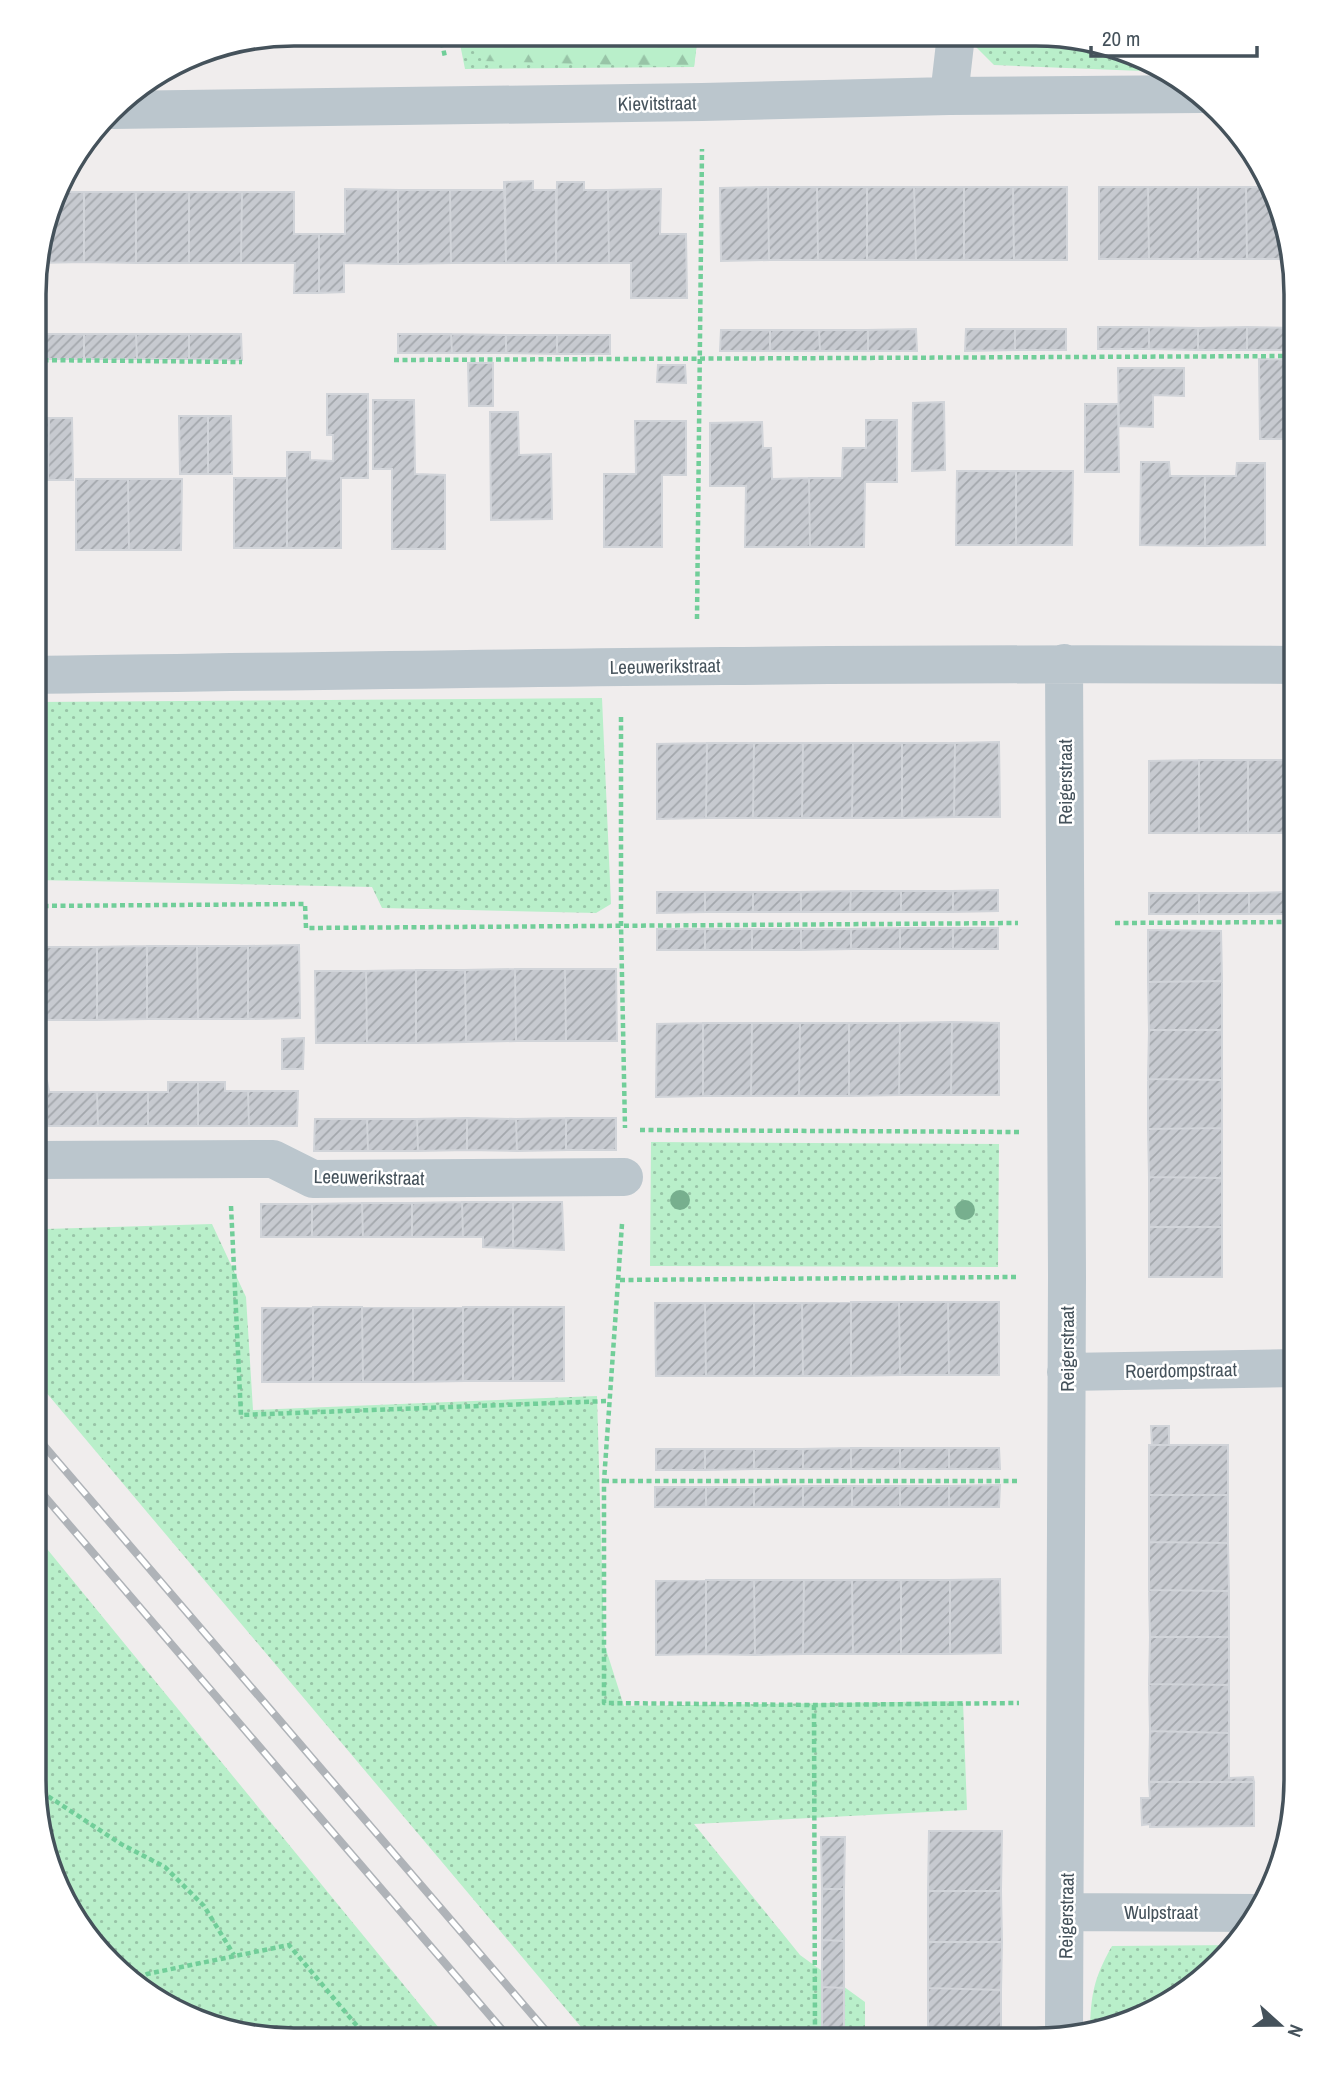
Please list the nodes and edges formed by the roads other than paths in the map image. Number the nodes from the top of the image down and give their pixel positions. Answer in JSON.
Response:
{"nodes":[{"id":1,"x":955,"y":46,"type":"edge"},
{"id":2,"x":1183,"y":94,"type":"edge"},
{"id":3,"x":949,"y":96,"type":"junction"},
{"id":4,"x":127,"y":110,"type":"edge"},
{"id":5,"x":1065,"y":663,"type":"junction"},
{"id":6,"x":1284,"y":665,"type":"edge"},
{"id":7,"x":46,"y":675,"type":"edge"},
{"id":8,"x":46,"y":1160,"type":"edge"},
{"id":9,"x":624,"y":1177,"type":"road end"},
{"id":10,"x":1283,"y":1368,"type":"edge"},
{"id":11,"x":1066,"y":1372,"type":"junction"},
{"id":12,"x":1066,"y":1912,"type":"junction"},
{"id":13,"x":1245,"y":1913,"type":"edge"},
{"id":14,"x":1064,"y":2026,"type":"edge"}],
"edges":[{"from":1,"to":3,"type":"street"},
{"from":2,"to":3,"type":"street","name":"Kievitstraat"},
{"from":3,"to":4,"type":"street","name":"Kievitstraat"},
{"from":5,"to":6,"type":"street","name":"Leeuwerikstraat"},
{"from":5,"to":7,"type":"street","name":"Leeuwerikstraat"},
{"from":5,"to":11,"type":"street","name":"Reigerstraat"},
{"from":8,"to":9,"type":"street","name":"Leeuwerikstraat"},
{"from":10,"to":11,"type":"street","name":"Roerdompstraat"},
{"from":11,"to":12,"type":"street","name":"Reigerstraat"},
{"from":12,"to":13,"type":"street","name":"Wulpstraat"},
{"from":12,"to":14,"type":"street","name":"Reigerstraat"}]}
